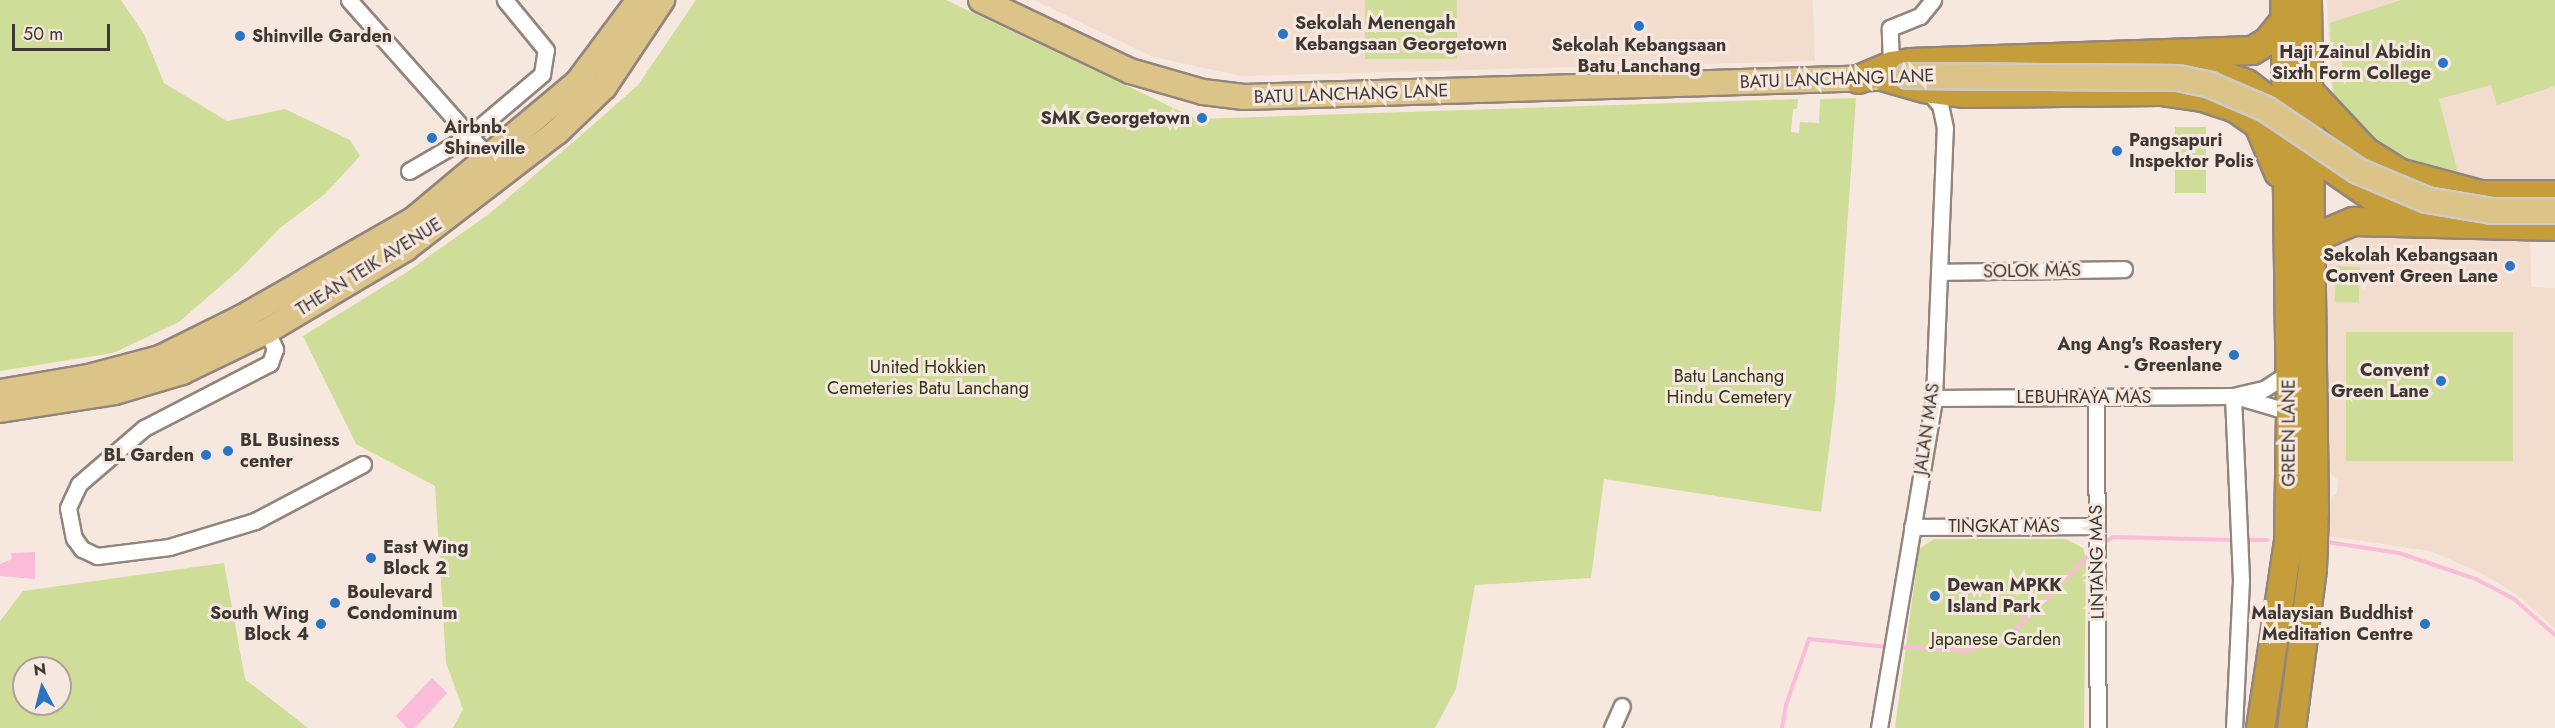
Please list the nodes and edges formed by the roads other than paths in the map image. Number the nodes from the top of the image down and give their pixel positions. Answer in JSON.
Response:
{"nodes":[{"id":1,"x":349,"y":0,"type":"edge"},
{"id":2,"x":505,"y":0,"type":"edge"},
{"id":3,"x":639,"y":0,"type":"edge"},
{"id":4,"x":662,"y":0,"type":"edge"},
{"id":5,"x":981,"y":0,"type":"edge"},
{"id":6,"x":1933,"y":0,"type":"edge"},
{"id":7,"x":2307,"y":0,"type":"edge"},
{"id":8,"x":2284,"y":10,"type":"edge"},
{"id":9,"x":2150,"y":54,"type":"junction"},
{"id":10,"x":1902,"y":77,"type":"junction"},
{"id":11,"x":1858,"y":79,"type":"joint"},
{"id":12,"x":2307,"y":89,"type":"junction"},
{"id":13,"x":1965,"y":93,"type":"junction"},
{"id":14,"x":1945,"y":128,"type":"junction"},
{"id":15,"x":2298,"y":133,"type":"junction"},
{"id":16,"x":469,"y":136,"type":"junction"},
{"id":17,"x":490,"y":159,"type":"junction"},
{"id":18,"x":409,"y":171,"type":"dead end"},
{"id":19,"x":2555,"y":194,"type":"edge"},
{"id":20,"x":2286,"y":196,"type":"junction"},
{"id":21,"x":2555,"y":211,"type":"edge"},
{"id":22,"x":2450,"y":222,"type":"junction"},
{"id":23,"x":2555,"y":226,"type":"edge"},
{"id":24,"x":2310,"y":255,"type":"junction"},
{"id":25,"x":332,"y":267,"type":"junction"},
{"id":26,"x":2124,"y":269,"type":"dead end"},
{"id":27,"x":1940,"y":272,"type":"junction"},
{"id":28,"x":267,"y":331,"type":"junction"},
{"id":29,"x":185,"y":347,"type":"junction"},
{"id":30,"x":2289,"y":373,"type":"junction"},
{"id":31,"x":0,"y":392,"type":"edge"},
{"id":32,"x":2096,"y":396,"type":"junction"},
{"id":33,"x":2233,"y":396,"type":"junction"},
{"id":34,"x":1934,"y":398,"type":"junction"},
{"id":35,"x":0,"y":411,"type":"edge"},
{"id":36,"x":2290,"y":412,"type":"junction"},
{"id":37,"x":363,"y":464,"type":"dead end"},
{"id":38,"x":2096,"y":526,"type":"junction"},
{"id":39,"x":1912,"y":527,"type":"junction"},
{"id":40,"x":1622,"y":706,"type":"dead end"},
{"id":41,"x":1612,"y":728,"type":"edge"},
{"id":42,"x":1879,"y":728,"type":"edge"},
{"id":43,"x":2098,"y":728,"type":"edge"},
{"id":44,"x":2234,"y":728,"type":"edge"},
{"id":45,"x":2260,"y":728,"type":"edge"},
{"id":46,"x":2291,"y":728,"type":"edge"}],
"edges":[{"from":1,"to":16,"type":"street"},
{"from":2,"to":16,"type":"street"},
{"from":3,"to":17,"type":"main road","name":"THEAN TEIK AVENUE"},
{"from":4,"to":28,"type":"main road","name":"THEAN TEIK AVENUE"},
{"from":5,"to":11,"type":"main road","name":"BATU LANCHANG LANE"},
{"from":6,"to":10,"type":"street"},
{"from":7,"to":12,"type":"highway"},
{"from":8,"to":9,"type":"highway"},
{"from":8,"to":15,"type":"highway","name":"GREEN LANE"},
{"from":9,"to":10,"type":"highway"},
{"from":9,"to":15,"type":"highway"},
{"from":10,"to":11,"type":"highway"},
{"from":10,"to":13,"type":"highway"},
{"from":10,"to":14,"type":"street","name":"JALAN MAS"},
{"from":10,"to":15,"type":"main road","name":"BATU LANCHANG LANE","bridge":true},
{"from":12,"to":15,"type":"highway"},
{"from":12,"to":19,"type":"highway"},
{"from":13,"to":14,"type":"street","name":"JALAN MAS"},
{"from":13,"to":20,"type":"highway"},
{"from":14,"to":27,"type":"street","name":"JALAN MAS"},
{"from":15,"to":20,"type":"highway","name":"GREEN LANE"},
{"from":15,"to":21,"type":"main road","name":"BATU LANCHANG LANE","bridge":true},
{"from":15,"to":22,"type":"highway"},
{"from":15,"to":24,"type":"highway"},
{"from":16,"to":17,"type":"street"},
{"from":16,"to":18,"type":"street"},
{"from":17,"to":25,"type":"main road","name":"THEAN TEIK AVENUE"},
{"from":20,"to":30,"type":"highway","name":"GREEN LANE"},
{"from":22,"to":23,"type":"highway"},
{"from":22,"to":24,"type":"highway"},
{"from":24,"to":46,"type":"highway"},
{"from":25,"to":28,"type":"main road"},
{"from":25,"to":29,"type":"main road","name":"THEAN TEIK AVENUE"},
{"from":26,"to":27,"type":"street","name":"SOLOK MAS"},
{"from":27,"to":34,"type":"street","name":"JALAN MAS"},
{"from":28,"to":29,"type":"main road"},
{"from":28,"to":35,"type":"main road","name":"THEAN TEIK AVENUE"},
{"from":28,"to":37,"type":"street"},
{"from":29,"to":31,"type":"main road","name":"THEAN TEIK AVENUE"},
{"from":30,"to":33,"type":"street","name":"LEBUHRAYA MAS"},
{"from":30,"to":36,"type":"highway","name":"GREEN LANE"},
{"from":32,"to":33,"type":"street","name":"LEBUHRAYA MAS"},
{"from":32,"to":34,"type":"street","name":"LEBUHRAYA MAS"},
{"from":32,"to":38,"type":"street","name":"LINTANG MAS"},
{"from":33,"to":36,"type":"street","name":"LEBUHRAYA MAS"},
{"from":33,"to":44,"type":"street"},
{"from":34,"to":39,"type":"street","name":"JALAN MAS"},
{"from":36,"to":45,"type":"highway","name":"GREEN LANE"},
{"from":38,"to":39,"type":"street","name":"TINGKAT MAS"},
{"from":38,"to":43,"type":"street","name":"LINTANG MAS"},
{"from":39,"to":42,"type":"street","name":"JALAN MAS"},
{"from":40,"to":41,"type":"street"}]}
